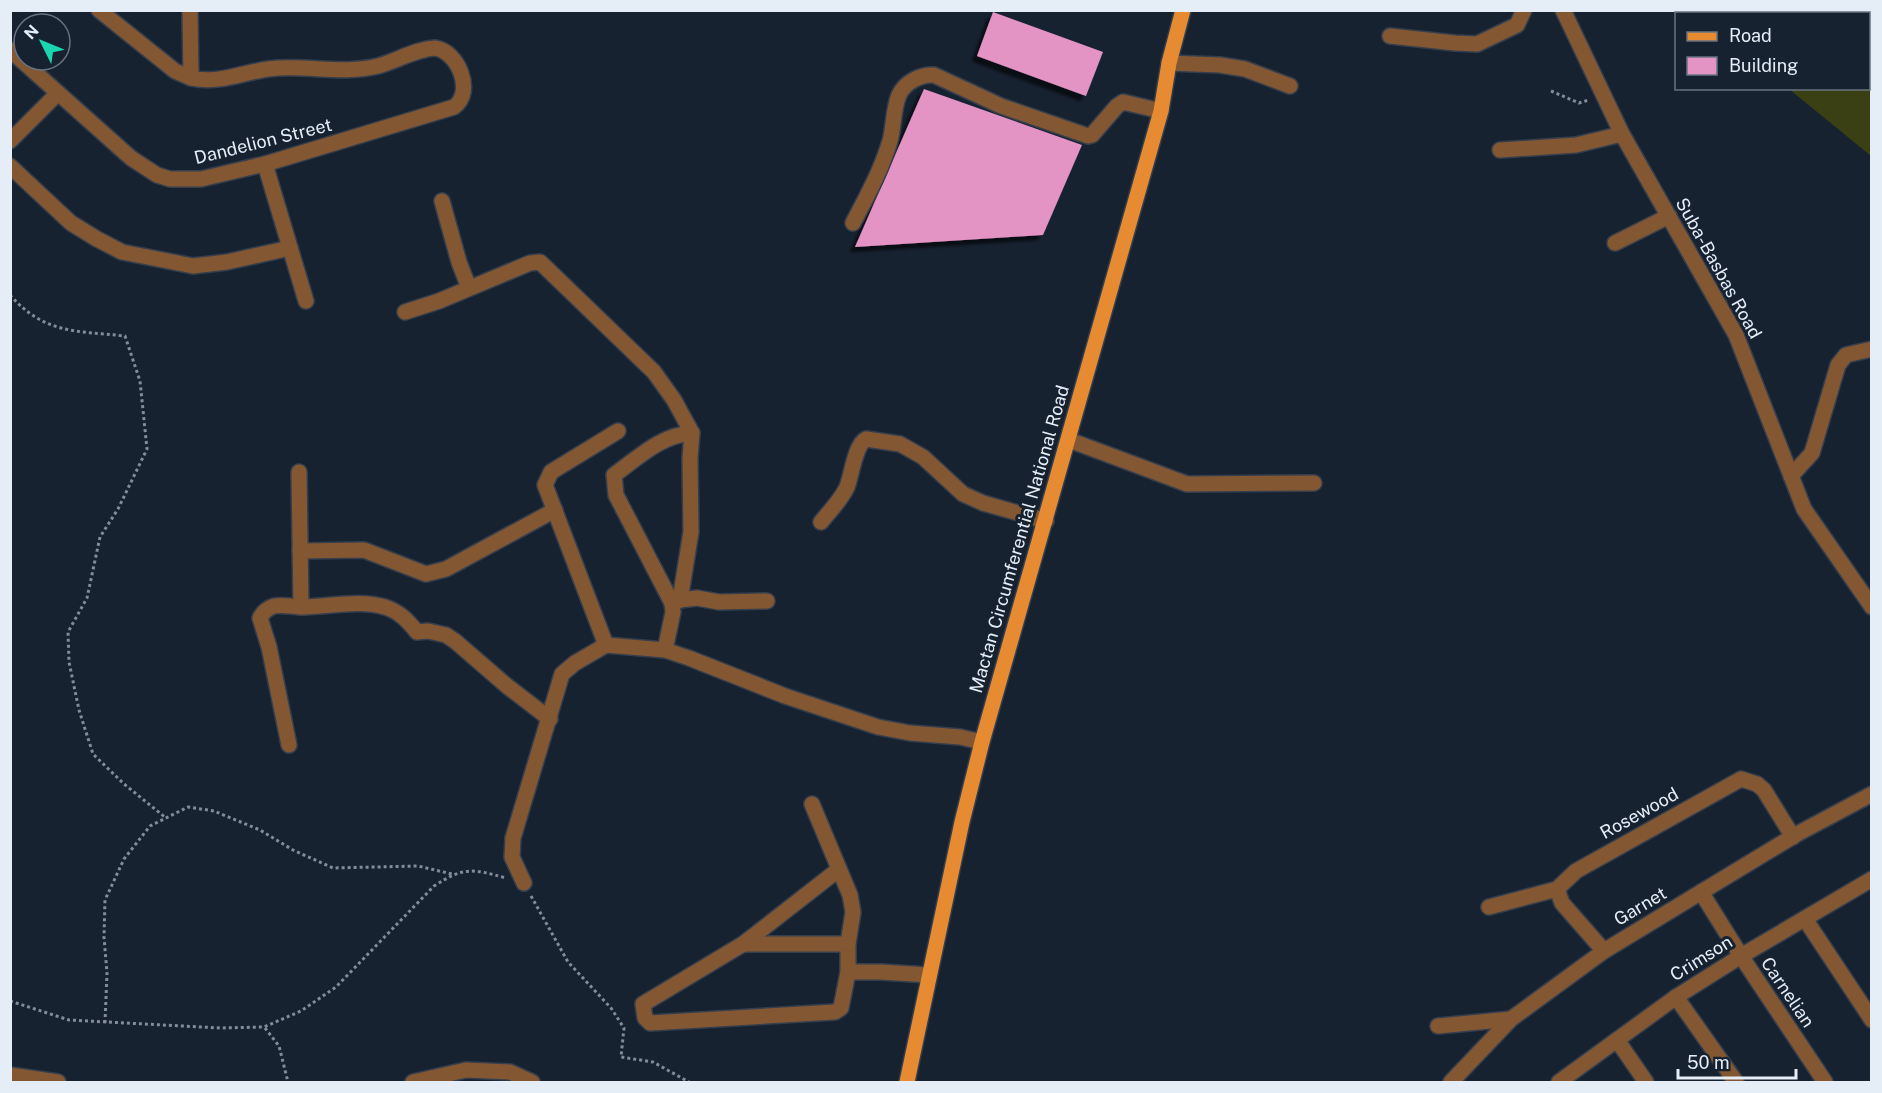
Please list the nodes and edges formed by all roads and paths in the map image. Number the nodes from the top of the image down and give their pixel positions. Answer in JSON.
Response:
{"nodes":[{"id":1,"x":99,"y":10,"type":"edge"},
{"id":2,"x":190,"y":10,"type":"edge"},
{"id":3,"x":1183,"y":10,"type":"edge"},
{"id":4,"x":1524,"y":10,"type":"edge"},
{"id":5,"x":1563,"y":10,"type":"edge"},
{"id":6,"x":1390,"y":36,"type":"dead end"},
{"id":7,"x":10,"y":50,"type":"edge"},
{"id":8,"x":1169,"y":63,"type":"junction"},
{"id":9,"x":191,"y":78,"type":"junction"},
{"id":10,"x":1290,"y":86,"type":"dead end"},
{"id":11,"x":1551,"y":91,"type":"dead end"},
{"id":12,"x":58,"y":93,"type":"junction"},
{"id":13,"x":1604,"y":96,"type":"junction"},
{"id":14,"x":1161,"y":111,"type":"junction"},
{"id":15,"x":1622,"y":134,"type":"junction"},
{"id":16,"x":10,"y":141,"type":"edge"},
{"id":17,"x":1500,"y":150,"type":"dead end"},
{"id":18,"x":265,"y":164,"type":"junction"},
{"id":19,"x":10,"y":166,"type":"edge"},
{"id":20,"x":442,"y":201,"type":"dead end"},
{"id":21,"x":1669,"y":216,"type":"junction"},
{"id":22,"x":853,"y":223,"type":"dead end"},
{"id":23,"x":1615,"y":243,"type":"dead end"},
{"id":24,"x":290,"y":248,"type":"junction"},
{"id":25,"x":469,"y":288,"type":"junction"},
{"id":26,"x":10,"y":295,"type":"edge"},
{"id":27,"x":306,"y":301,"type":"dead end"},
{"id":28,"x":405,"y":312,"type":"dead end"},
{"id":29,"x":1872,"y":349,"type":"edge"},
{"id":30,"x":618,"y":431,"type":"dead end"},
{"id":31,"x":692,"y":433,"type":"junction"},
{"id":32,"x":1069,"y":440,"type":"junction"},
{"id":33,"x":299,"y":472,"type":"dead end"},
{"id":34,"x":1791,"y":476,"type":"junction"},
{"id":35,"x":1314,"y":483,"type":"dead end"},
{"id":36,"x":555,"y":510,"type":"junction"},
{"id":37,"x":1046,"y":521,"type":"junction"},
{"id":38,"x":821,"y":522,"type":"dead end"},
{"id":39,"x":300,"y":551,"type":"junction"},
{"id":40,"x":767,"y":601,"type":"dead end"},
{"id":41,"x":676,"y":602,"type":"junction"},
{"id":42,"x":301,"y":607,"type":"junction"},
{"id":43,"x":1872,"y":607,"type":"edge"},
{"id":44,"x":606,"y":645,"type":"junction"},
{"id":45,"x":664,"y":650,"type":"junction"},
{"id":46,"x":550,"y":719,"type":"junction"},
{"id":47,"x":982,"y":742,"type":"junction"},
{"id":48,"x":289,"y":745,"type":"dead end"},
{"id":49,"x":1872,"y":794,"type":"edge"},
{"id":50,"x":812,"y":804,"type":"dead end"},
{"id":51,"x":166,"y":818,"type":"junction"},
{"id":52,"x":1793,"y":837,"type":"junction"},
{"id":53,"x":838,"y":870,"type":"junction"},
{"id":54,"x":452,"y":874,"type":"junction"},
{"id":55,"x":524,"y":883,"type":"junction"},
{"id":56,"x":1869,"y":885,"type":"edge"},
{"id":57,"x":1557,"y":889,"type":"junction"},
{"id":58,"x":1701,"y":892,"type":"junction"},
{"id":59,"x":1489,"y":907,"type":"dead end"},
{"id":60,"x":1805,"y":919,"type":"junction"},
{"id":61,"x":743,"y":944,"type":"junction"},
{"id":62,"x":848,"y":944,"type":"junction"},
{"id":63,"x":1604,"y":951,"type":"junction"},
{"id":64,"x":1741,"y":956,"type":"junction"},
{"id":65,"x":848,"y":972,"type":"junction"},
{"id":66,"x":929,"y":975,"type":"junction"},
{"id":67,"x":1676,"y":997,"type":"junction"},
{"id":68,"x":10,"y":1001,"type":"edge"},
{"id":69,"x":1511,"y":1019,"type":"junction"},
{"id":70,"x":1872,"y":1020,"type":"edge"},
{"id":71,"x":105,"y":1023,"type":"junction"},
{"id":72,"x":1438,"y":1026,"type":"dead end"},
{"id":73,"x":264,"y":1027,"type":"junction"},
{"id":74,"x":1617,"y":1040,"type":"junction"},
{"id":75,"x":10,"y":1075,"type":"edge"},
{"id":76,"x":1734,"y":1082,"type":"edge"},
{"id":77,"x":58,"y":1083,"type":"edge"},
{"id":78,"x":288,"y":1083,"type":"edge"},
{"id":79,"x":413,"y":1083,"type":"edge"},
{"id":80,"x":532,"y":1083,"type":"edge"},
{"id":81,"x":689,"y":1083,"type":"edge"},
{"id":82,"x":907,"y":1083,"type":"edge"},
{"id":83,"x":1451,"y":1083,"type":"edge"},
{"id":84,"x":1559,"y":1083,"type":"edge"},
{"id":85,"x":1646,"y":1083,"type":"edge"},
{"id":86,"x":1825,"y":1083,"type":"edge"}],
"edges":[{"from":1,"to":9,"type":"street"},
{"from":2,"to":9,"type":"street"},
{"from":3,"to":8,"type":"main road","name":"Mactan Circumferential National Road"},
{"from":4,"to":6,"type":"street"},
{"from":5,"to":13,"type":"street","name":"Suba-Basbas Road"},
{"from":7,"to":12,"type":"street","name":"Dandelion Street"},
{"from":8,"to":10,"type":"street"},
{"from":8,"to":14,"type":"main road","name":"Mactan Circumferential National Road"},
{"from":9,"to":18,"type":"street","name":"Dandelion Street"},
{"from":11,"to":13,"type":"path"},
{"from":12,"to":16,"type":"street"},
{"from":12,"to":18,"type":"street","name":"Dandelion Street"},
{"from":13,"to":15,"type":"street","name":"Suba-Basbas Road"},
{"from":14,"to":22,"type":"street"},
{"from":14,"to":32,"type":"main road","name":"Mactan Circumferential National Road"},
{"from":15,"to":17,"type":"street"},
{"from":15,"to":21,"type":"street","name":"Suba-Basbas Road"},
{"from":18,"to":24,"type":"street"},
{"from":19,"to":24,"type":"street"},
{"from":20,"to":25,"type":"street"},
{"from":21,"to":23,"type":"street"},
{"from":21,"to":34,"type":"street","name":"Suba-Basbas Road"},
{"from":24,"to":27,"type":"street"},
{"from":25,"to":28,"type":"street"},
{"from":25,"to":31,"type":"street"},
{"from":26,"to":51,"type":"path"},
{"from":29,"to":34,"type":"street"},
{"from":30,"to":36,"type":"street"},
{"from":31,"to":41,"type":"street"},
{"from":31,"to":41,"type":"street"},
{"from":32,"to":35,"type":"street"},
{"from":32,"to":37,"type":"main road","name":"Mactan Circumferential National Road"},
{"from":33,"to":39,"type":"street"},
{"from":34,"to":43,"type":"street","name":"Suba-Basbas Road"},
{"from":36,"to":39,"type":"street"},
{"from":36,"to":44,"type":"street"},
{"from":37,"to":38,"type":"street"},
{"from":37,"to":47,"type":"main road","name":"Mactan Circumferential National Road"},
{"from":39,"to":42,"type":"street"},
{"from":40,"to":41,"type":"street"},
{"from":41,"to":45,"type":"street"},
{"from":42,"to":46,"type":"street"},
{"from":42,"to":48,"type":"street"},
{"from":44,"to":45,"type":"street"},
{"from":44,"to":46,"type":"street"},
{"from":45,"to":47,"type":"street"},
{"from":46,"to":55,"type":"street"},
{"from":47,"to":66,"type":"main road","name":"Mactan Circumferential National Road"},
{"from":49,"to":52,"type":"street","name":"Garnet"},
{"from":50,"to":53,"type":"street"},
{"from":51,"to":54,"type":"path"},
{"from":51,"to":71,"type":"path"},
{"from":52,"to":57,"type":"street","name":"Rosewood"},
{"from":52,"to":58,"type":"street","name":"Garnet"},
{"from":53,"to":61,"type":"street"},
{"from":53,"to":62,"type":"street"},
{"from":54,"to":55,"type":"path"},
{"from":54,"to":73,"type":"path"},
{"from":55,"to":81,"type":"path"},
{"from":56,"to":60,"type":"street","name":"Crimson"},
{"from":57,"to":59,"type":"street"},
{"from":57,"to":63,"type":"street"},
{"from":58,"to":63,"type":"street","name":"Garnet"},
{"from":58,"to":64,"type":"street","name":"Carnelian"},
{"from":60,"to":64,"type":"street","name":"Crimson"},
{"from":60,"to":70,"type":"street"},
{"from":61,"to":62,"type":"street"},
{"from":61,"to":65,"type":"street"},
{"from":62,"to":65,"type":"street"},
{"from":63,"to":69,"type":"street","name":"Garnet"},
{"from":64,"to":67,"type":"street","name":"Crimson"},
{"from":64,"to":86,"type":"street","name":"Carnelian"},
{"from":65,"to":66,"type":"street"},
{"from":66,"to":82,"type":"main road","name":"Mactan Circumferential National Road"},
{"from":67,"to":74,"type":"street","name":"Crimson"},
{"from":67,"to":76,"type":"street"},
{"from":68,"to":71,"type":"path"},
{"from":69,"to":72,"type":"street"},
{"from":69,"to":83,"type":"street","name":"Garnet"},
{"from":71,"to":73,"type":"path"},
{"from":73,"to":78,"type":"path"},
{"from":74,"to":84,"type":"street","name":"Crimson"},
{"from":74,"to":85,"type":"street"},
{"from":75,"to":77,"type":"street"},
{"from":79,"to":80,"type":"street"}]}
